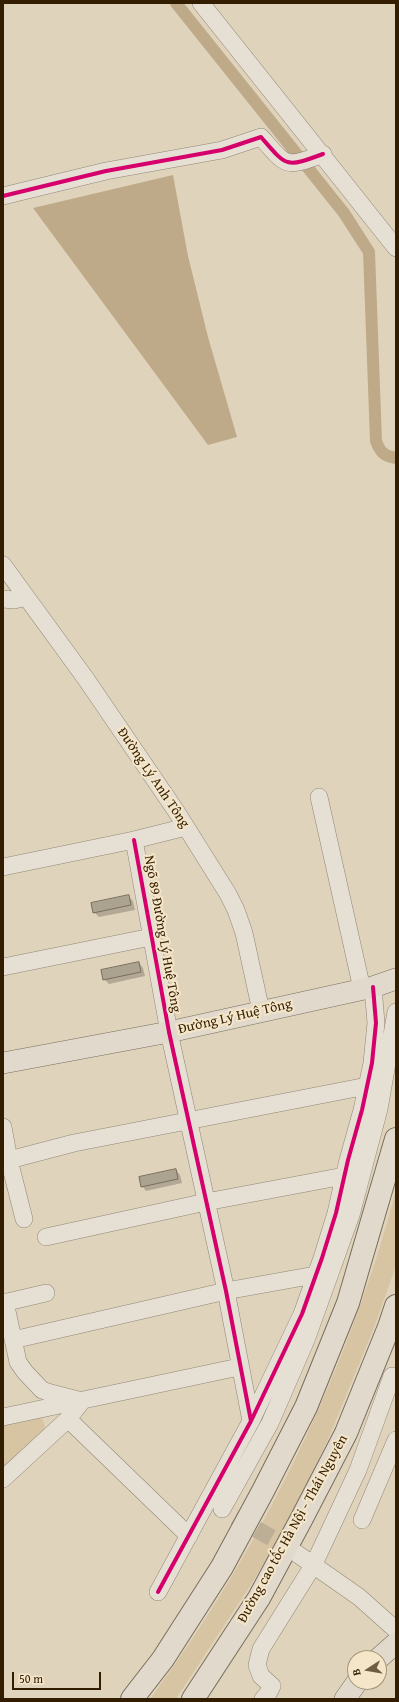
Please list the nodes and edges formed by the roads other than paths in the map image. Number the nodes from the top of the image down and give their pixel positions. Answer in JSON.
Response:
{"nodes":[{"id":1,"x":202,"y":3,"type":"edge"},
{"id":2,"x":323,"y":154,"type":"junction"},
{"id":3,"x":3,"y":196,"type":"edge"},
{"id":4,"x":396,"y":248,"type":"edge"},
{"id":5,"x":3,"y":565,"type":"edge"},
{"id":6,"x":26,"y":597,"type":"junction"},
{"id":7,"x":3,"y":599,"type":"edge"},
{"id":8,"x":319,"y":797,"type":"dead end"},
{"id":9,"x":186,"y":827,"type":"junction"},
{"id":10,"x":134,"y":840,"type":"junction"},
{"id":11,"x":3,"y":867,"type":"edge"},
{"id":12,"x":151,"y":937,"type":"junction"},
{"id":13,"x":3,"y":967,"type":"edge"},
{"id":14,"x":396,"y":979,"type":"edge"},
{"id":15,"x":396,"y":986,"type":"edge"},
{"id":16,"x":368,"y":988,"type":"junction"},
{"id":17,"x":261,"y":1011,"type":"junction"},
{"id":18,"x":396,"y":1012,"type":"edge"},
{"id":19,"x":169,"y":1032,"type":"junction"},
{"id":20,"x":4,"y":1059,"type":"edge"},
{"id":21,"x":367,"y":1086,"type":"junction"},
{"id":22,"x":189,"y":1119,"type":"junction"},
{"id":23,"x":3,"y":1127,"type":"edge"},
{"id":24,"x":396,"y":1139,"type":"edge"},
{"id":25,"x":6,"y":1160,"type":"edge"},
{"id":26,"x":344,"y":1176,"type":"junction"},
{"id":27,"x":206,"y":1202,"type":"junction"},
{"id":28,"x":24,"y":1219,"type":"dead end"},
{"id":29,"x":46,"y":1237,"type":"dead end"},
{"id":30,"x":315,"y":1275,"type":"junction"},
{"id":31,"x":226,"y":1291,"type":"junction"},
{"id":32,"x":46,"y":1293,"type":"dead end"},
{"id":33,"x":4,"y":1303,"type":"edge"},
{"id":34,"x":396,"y":1306,"type":"edge"},
{"id":35,"x":12,"y":1340,"type":"junction"},
{"id":36,"x":240,"y":1367,"type":"junction"},
{"id":37,"x":396,"y":1377,"type":"edge"},
{"id":38,"x":82,"y":1401,"type":"junction"},
{"id":39,"x":32,"y":1410,"type":"junction"},
{"id":40,"x":3,"y":1417,"type":"edge"},
{"id":41,"x":68,"y":1419,"type":"junction"},
{"id":42,"x":251,"y":1421,"type":"junction"},
{"id":43,"x":396,"y":1440,"type":"edge"},
{"id":44,"x":44,"y":1441,"type":"junction"},
{"id":45,"x":3,"y":1479,"type":"edge"},
{"id":46,"x":208,"y":1500,"type":"junction"},
{"id":47,"x":362,"y":1520,"type":"dead end"},
{"id":48,"x":189,"y":1536,"type":"junction"},
{"id":49,"x":296,"y":1553,"type":"tunnel mouth"},
{"id":50,"x":314,"y":1564,"type":"junction"},
{"id":51,"x":158,"y":1592,"type":"dead end"},
{"id":52,"x":396,"y":1630,"type":"edge"},
{"id":53,"x":396,"y":1643,"type":"edge"},
{"id":54,"x":387,"y":1651,"type":"edge"},
{"id":55,"x":351,"y":1690,"type":"edge"},
{"id":56,"x":132,"y":1699,"type":"edge"},
{"id":57,"x":192,"y":1699,"type":"edge"},
{"id":58,"x":263,"y":1699,"type":"edge"},
{"id":59,"x":345,"y":1699,"type":"edge"}],
"edges":[{"from":1,"to":2,"type":"street"},
{"from":2,"to":3,"type":"street"},
{"from":2,"to":4,"type":"street"},
{"from":5,"to":6,"type":"street","name":"Đường Lý Anh Tông"},
{"from":6,"to":7,"type":"street"},
{"from":6,"to":9,"type":"street","name":"Đường Lý Anh Tông"},
{"from":8,"to":16,"type":"street"},
{"from":9,"to":10,"type":"street"},
{"from":9,"to":17,"type":"street","name":"Đường Lý Anh Tông"},
{"from":10,"to":11,"type":"street"},
{"from":10,"to":12,"type":"street","name":"Ngõ 89 Đường Lý Huệ Tông"},
{"from":12,"to":13,"type":"street"},
{"from":12,"to":19,"type":"street","name":"Ngõ 89 Đường Lý Huệ Tông"},
{"from":14,"to":16,"type":"main road","name":"Đường Lý Huệ Tông"},
{"from":15,"to":16,"type":"main road","name":"Đường Lý Huệ Tông"},
{"from":16,"to":17,"type":"main road","name":"Đường Lý Huệ Tông"},
{"from":16,"to":21,"type":"street"},
{"from":17,"to":19,"type":"main road","name":"Đường Lý Huệ Tông"},
{"from":18,"to":46,"type":"street"},
{"from":19,"to":20,"type":"main road","name":"Đường Lý Huệ Tông"},
{"from":19,"to":22,"type":"street","name":"Ngõ 89 Đường Lý Huệ Tông"},
{"from":21,"to":22,"type":"street"},
{"from":21,"to":26,"type":"street"},
{"from":22,"to":25,"type":"street"},
{"from":22,"to":27,"type":"street","name":"Ngõ 89 Đường Lý Huệ Tông"},
{"from":23,"to":25,"type":"street"},
{"from":24,"to":56,"type":"highway"},
{"from":25,"to":28,"type":"street"},
{"from":26,"to":27,"type":"street"},
{"from":26,"to":30,"type":"street"},
{"from":27,"to":29,"type":"street"},
{"from":27,"to":31,"type":"street","name":"Ngõ 89 Đường Lý Huệ Tông"},
{"from":30,"to":31,"type":"street"},
{"from":30,"to":42,"type":"street"},
{"from":31,"to":35,"type":"street"},
{"from":31,"to":36,"type":"street","name":"Ngõ 89 Đường Lý Huệ Tông"},
{"from":32,"to":33,"type":"street"},
{"from":33,"to":35,"type":"street"},
{"from":34,"to":57,"type":"highway","name":"Đường cao tốc Hà Nội - Thái Nguyên"},
{"from":35,"to":38,"type":"street"},
{"from":36,"to":38,"type":"street"},
{"from":36,"to":42,"type":"street","name":"Ngõ 89 Đường Lý Huệ Tông"},
{"from":37,"to":50,"type":"street"},
{"from":38,"to":39,"type":"street"},
{"from":38,"to":41,"type":"street"},
{"from":39,"to":40,"type":"street"},
{"from":39,"to":44,"type":"street"},
{"from":41,"to":44,"type":"street"},
{"from":41,"to":48,"type":"street"},
{"from":42,"to":46,"type":"street"},
{"from":43,"to":47,"type":"street"},
{"from":44,"to":45,"type":"street"},
{"from":46,"to":48,"type":"street"},
{"from":48,"to":51,"type":"street"},
{"from":49,"to":50,"type":"street"},
{"from":50,"to":52,"type":"street"},
{"from":50,"to":58,"type":"street"},
{"from":53,"to":54,"type":"main road"},
{"from":55,"to":59,"type":"main road"}]}
